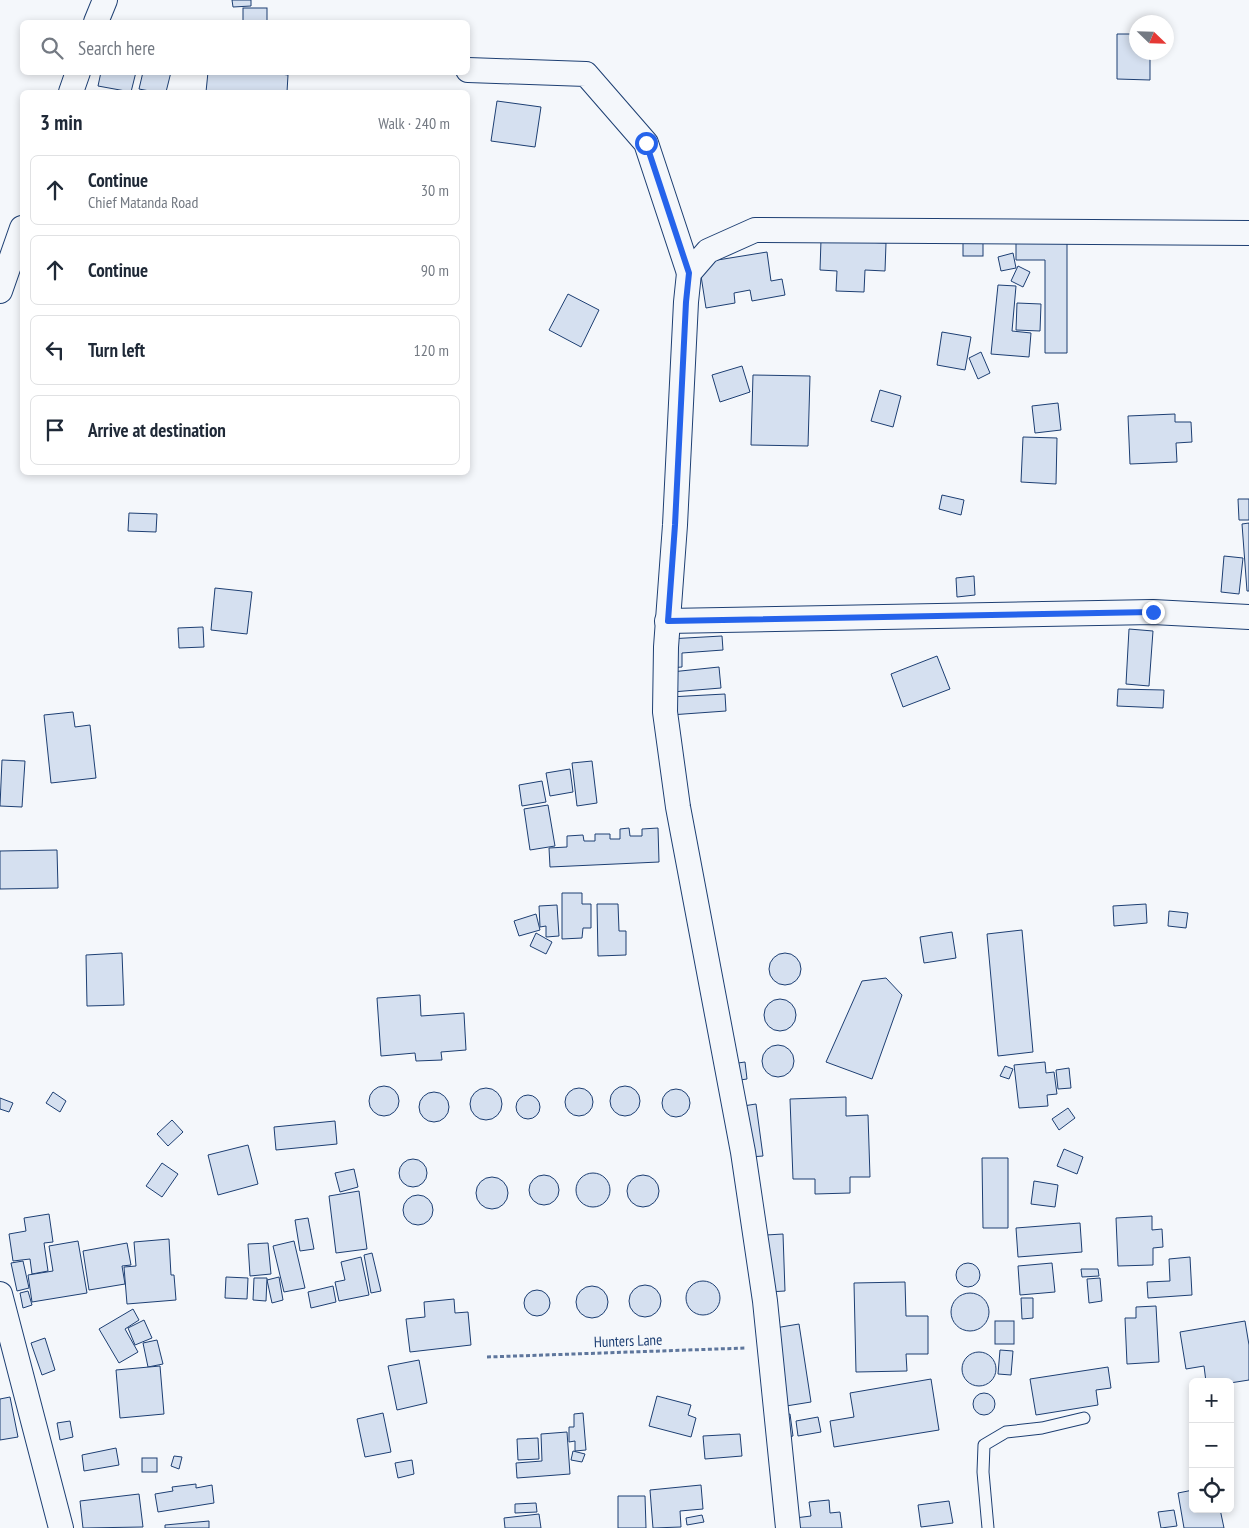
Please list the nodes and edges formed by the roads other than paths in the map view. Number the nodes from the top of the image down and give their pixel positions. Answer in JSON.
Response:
{"nodes":[{"id":1,"x":104,"y":0,"type":"edge"},
{"id":2,"x":97,"y":20,"type":"edge"},
{"id":3,"x":470,"y":70,"type":"edge"},
{"id":4,"x":77,"y":75,"type":"edge"},
{"id":5,"x":72,"y":90,"type":"edge"},
{"id":6,"x":1249,"y":233,"type":"edge"},
{"id":7,"x":20,"y":234,"type":"edge"},
{"id":8,"x":689,"y":273,"type":"junction"},
{"id":9,"x":0,"y":290,"type":"edge"},
{"id":10,"x":1249,"y":617,"type":"edge"},
{"id":11,"x":668,"y":621,"type":"junction"},
{"id":12,"x":0,"y":1294,"type":"edge"},
{"id":13,"x":1084,"y":1418,"type":"dead end"},
{"id":14,"x":61,"y":1528,"type":"edge"},
{"id":15,"x":788,"y":1528,"type":"edge"},
{"id":16,"x":988,"y":1528,"type":"edge"}],
"edges":[{"from":1,"to":2,"type":"street"},
{"from":3,"to":8,"type":"street"},
{"from":4,"to":5,"type":"street"},
{"from":6,"to":8,"type":"street"},
{"from":7,"to":9,"type":"street"},
{"from":8,"to":11,"type":"street"},
{"from":10,"to":11,"type":"street"},
{"from":11,"to":15,"type":"street"},
{"from":12,"to":14,"type":"street"},
{"from":13,"to":16,"type":"lane"}]}
